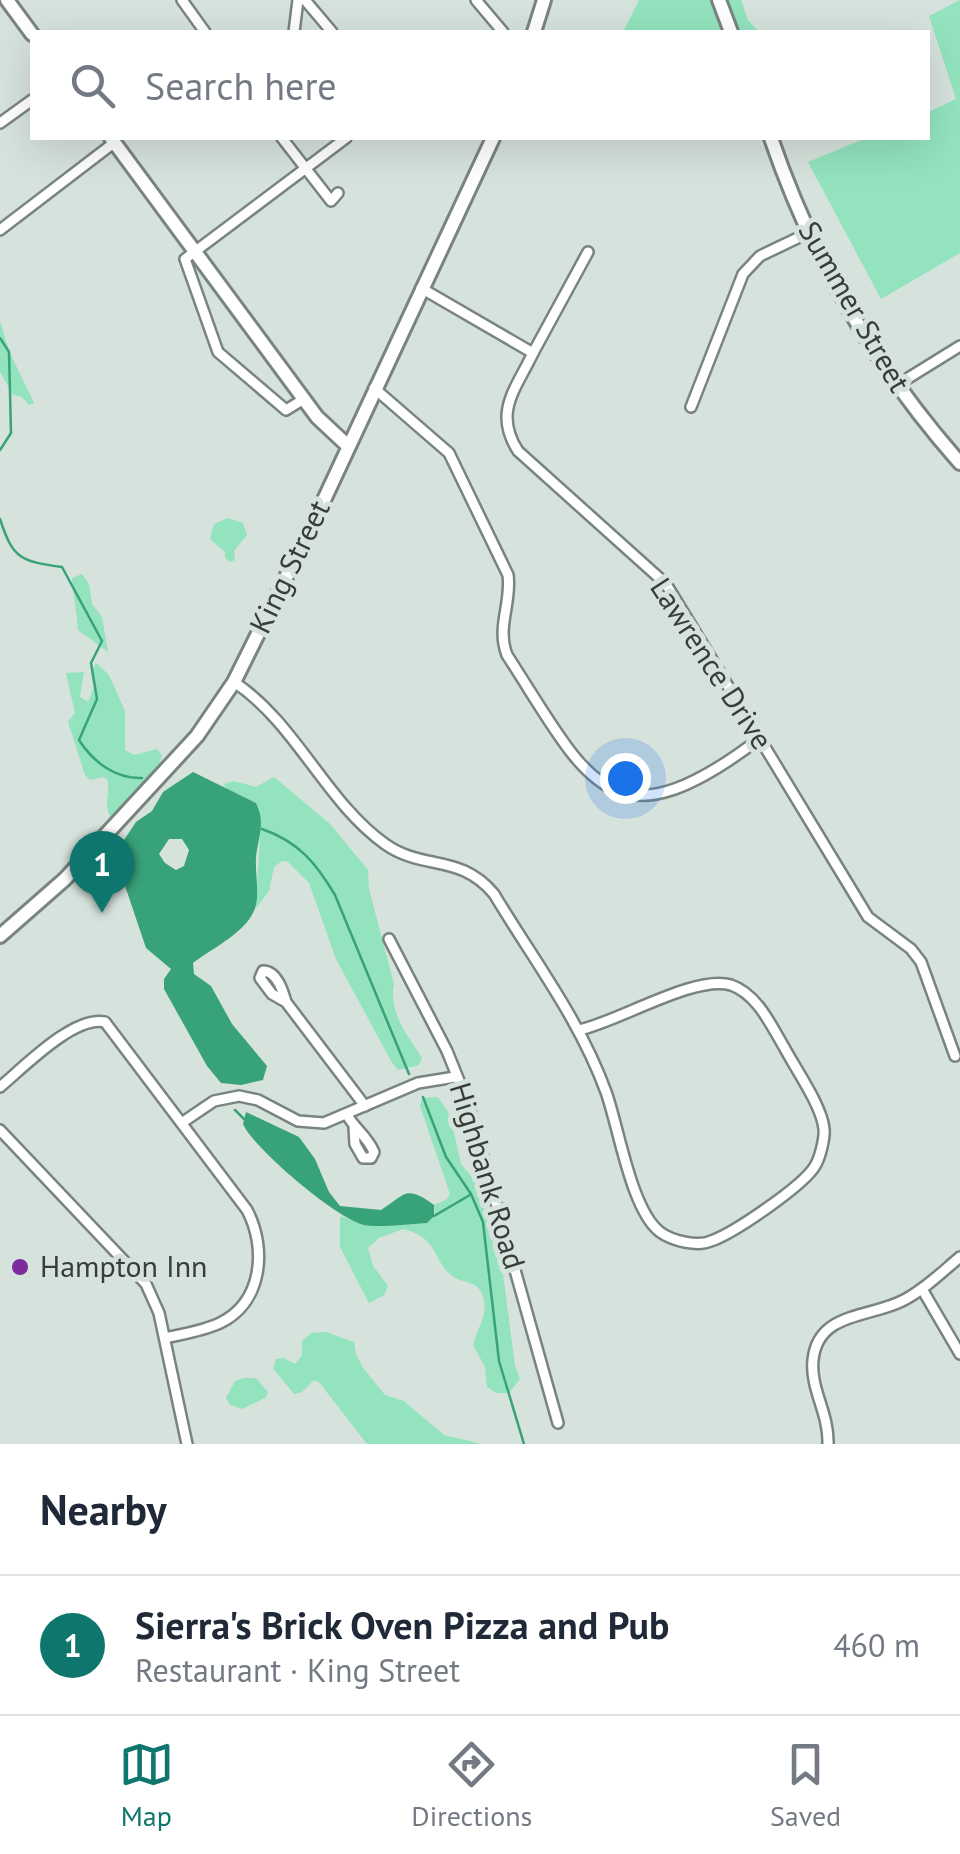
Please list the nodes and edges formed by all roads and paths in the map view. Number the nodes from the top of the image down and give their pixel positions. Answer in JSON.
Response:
{"nodes":[{"id":1,"x":7,"y":0,"type":"edge"},
{"id":2,"x":182,"y":0,"type":"edge"},
{"id":3,"x":298,"y":0,"type":"edge"},
{"id":4,"x":306,"y":0,"type":"edge"},
{"id":5,"x":476,"y":0,"type":"edge"},
{"id":6,"x":544,"y":0,"type":"edge"},
{"id":7,"x":719,"y":0,"type":"edge"},
{"id":8,"x":204,"y":30,"type":"edge"},
{"id":9,"x":294,"y":30,"type":"edge"},
{"id":10,"x":330,"y":30,"type":"edge"},
{"id":11,"x":501,"y":30,"type":"edge"},
{"id":12,"x":535,"y":30,"type":"edge"},
{"id":13,"x":730,"y":30,"type":"edge"},
{"id":14,"x":30,"y":31,"type":"edge"},
{"id":15,"x":30,"y":101,"type":"edge"},
{"id":16,"x":0,"y":123,"type":"edge"},
{"id":17,"x":113,"y":140,"type":"edge"},
{"id":18,"x":283,"y":140,"type":"edge"},
{"id":19,"x":343,"y":140,"type":"edge"},
{"id":20,"x":492,"y":140,"type":"edge"},
{"id":21,"x":772,"y":140,"type":"edge"},
{"id":22,"x":304,"y":169,"type":"junction"},
{"id":23,"x":338,"y":192,"type":"dead end"},
{"id":24,"x":0,"y":230,"type":"edge"},
{"id":25,"x":808,"y":234,"type":"junction"},
{"id":26,"x":196,"y":250,"type":"junction"},
{"id":27,"x":588,"y":252,"type":"dead end"},
{"id":28,"x":421,"y":288,"type":"junction"},
{"id":29,"x":960,"y":346,"type":"edge"},
{"id":30,"x":533,"y":352,"type":"junction"},
{"id":31,"x":897,"y":386,"type":"junction"},
{"id":32,"x":374,"y":388,"type":"junction"},
{"id":33,"x":304,"y":399,"type":"junction"},
{"id":34,"x":690,"y":407,"type":"dead end"},
{"id":35,"x":348,"y":446,"type":"junction"},
{"id":36,"x":960,"y":463,"type":"edge"},
{"id":37,"x":234,"y":682,"type":"junction"},
{"id":38,"x":760,"y":739,"type":"junction"},
{"id":39,"x":0,"y":936,"type":"edge"},
{"id":40,"x":390,"y":939,"type":"dead end"},
{"id":41,"x":286,"y":1002,"type":"dead end"},
{"id":42,"x":579,"y":1030,"type":"junction"},
{"id":43,"x":955,"y":1056,"type":"dead end"},
{"id":44,"x":455,"y":1077,"type":"junction"},
{"id":45,"x":0,"y":1087,"type":"edge"},
{"id":46,"x":364,"y":1106,"type":"junction"},
{"id":47,"x":347,"y":1115,"type":"junction"},
{"id":48,"x":183,"y":1122,"type":"junction"},
{"id":49,"x":354,"y":1127,"type":"dead end"},
{"id":50,"x":0,"y":1130,"type":"edge"},
{"id":51,"x":960,"y":1257,"type":"edge"},
{"id":52,"x":922,"y":1290,"type":"junction"},
{"id":53,"x":165,"y":1338,"type":"junction"},
{"id":54,"x":960,"y":1354,"type":"edge"},
{"id":55,"x":558,"y":1422,"type":"dead end"},
{"id":56,"x":187,"y":1444,"type":"edge"},
{"id":57,"x":828,"y":1444,"type":"edge"}],
"edges":[{"from":1,"to":14,"type":"main road"},
{"from":2,"to":8,"type":"street"},
{"from":3,"to":9,"type":"street"},
{"from":4,"to":10,"type":"street"},
{"from":5,"to":11,"type":"street"},
{"from":6,"to":12,"type":"main road"},
{"from":7,"to":13,"type":"main road"},
{"from":15,"to":16,"type":"street"},
{"from":17,"to":24,"type":"street"},
{"from":17,"to":26,"type":"main road"},
{"from":18,"to":22,"type":"street"},
{"from":19,"to":22,"type":"street"},
{"from":20,"to":28,"type":"main road","name":"King Street"},
{"from":21,"to":25,"type":"main road","name":"Summer Street"},
{"from":22,"to":23,"type":"street"},
{"from":22,"to":26,"type":"street"},
{"from":25,"to":31,"type":"main road","name":"Summer Street"},
{"from":25,"to":34,"type":"street"},
{"from":26,"to":33,"type":"main road"},
{"from":26,"to":33,"type":"street"},
{"from":27,"to":30,"type":"street","name":"Lawrence Drive"},
{"from":28,"to":30,"type":"street"},
{"from":28,"to":32,"type":"main road","name":"King Street"},
{"from":29,"to":31,"type":"street"},
{"from":30,"to":38,"type":"street","name":"Lawrence Drive"},
{"from":31,"to":36,"type":"main road","name":"Summer Street"},
{"from":32,"to":35,"type":"main road","name":"King Street"},
{"from":32,"to":38,"type":"street"},
{"from":33,"to":35,"type":"main road"},
{"from":35,"to":37,"type":"main road","name":"King Street"},
{"from":37,"to":39,"type":"main road","name":"King Street"},
{"from":37,"to":42,"type":"street"},
{"from":38,"to":43,"type":"street","name":"Lawrence Drive"},
{"from":40,"to":44,"type":"street","name":"Highbank Road"},
{"from":41,"to":46,"type":"street"},
{"from":42,"to":42,"type":"street"},
{"from":44,"to":46,"type":"street"},
{"from":44,"to":55,"type":"street","name":"Highbank Road"},
{"from":45,"to":48,"type":"street"},
{"from":46,"to":47,"type":"street"},
{"from":47,"to":48,"type":"street"},
{"from":47,"to":49,"type":"street"},
{"from":48,"to":53,"type":"street"},
{"from":50,"to":53,"type":"street"},
{"from":51,"to":52,"type":"street"},
{"from":52,"to":54,"type":"street"},
{"from":52,"to":57,"type":"street"},
{"from":53,"to":56,"type":"street"}]}
